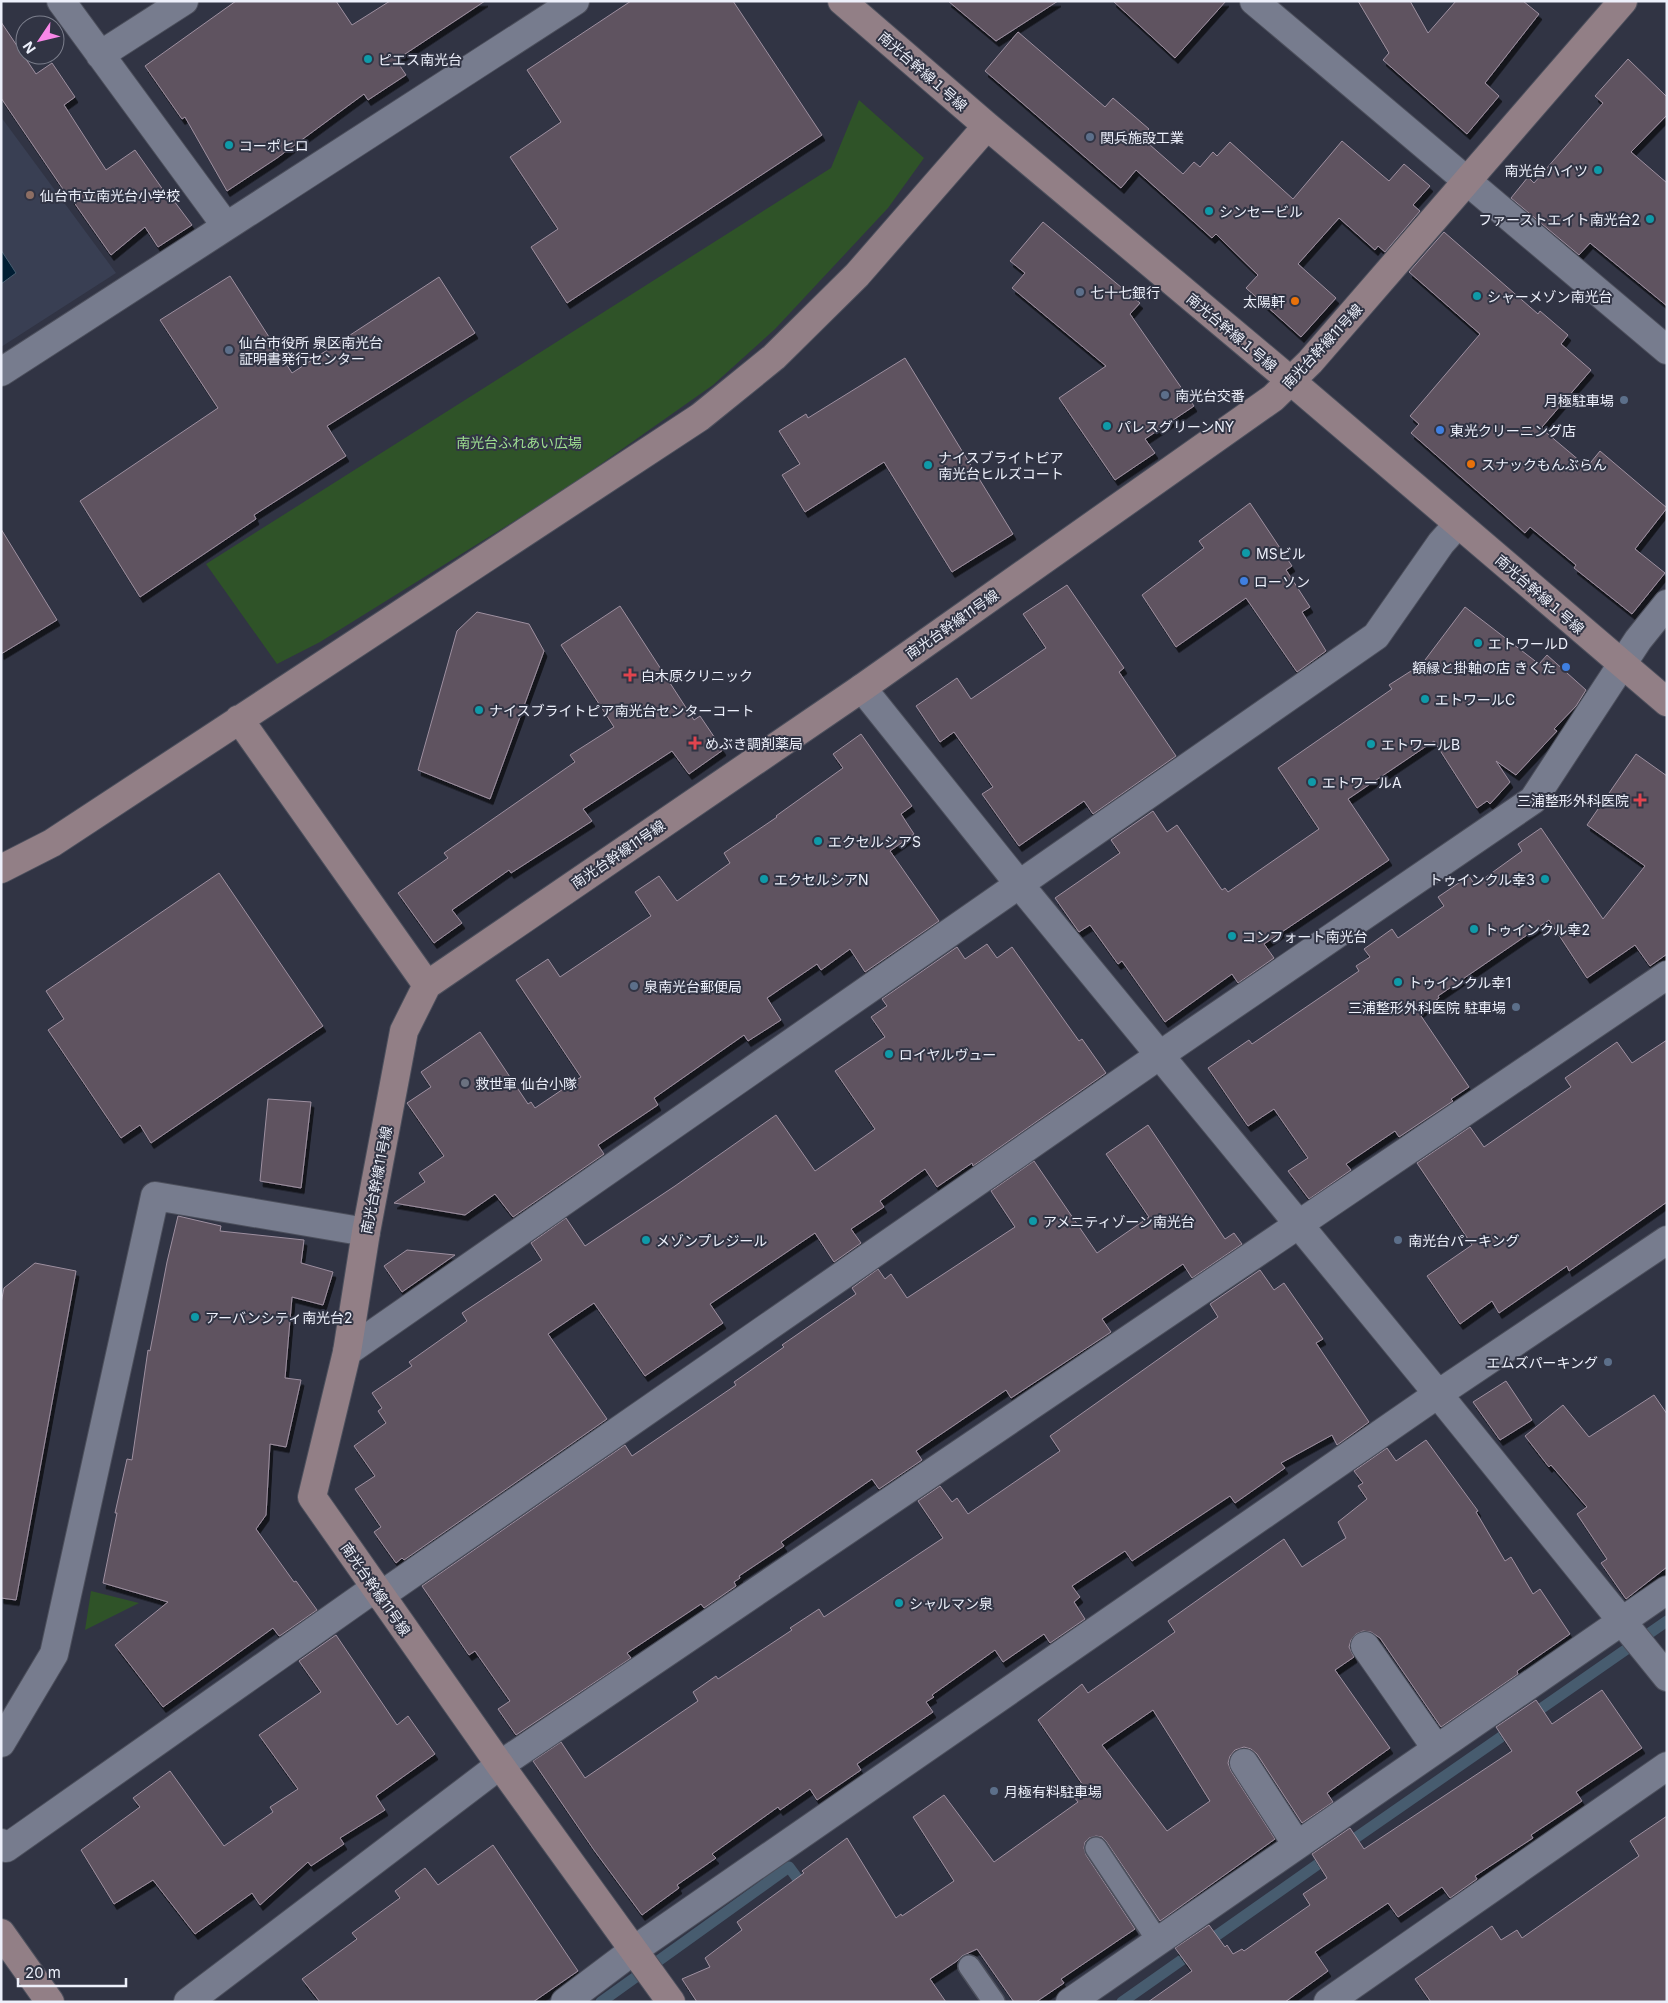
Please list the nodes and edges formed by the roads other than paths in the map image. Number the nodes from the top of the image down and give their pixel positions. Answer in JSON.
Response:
{"nodes":[{"id":1,"x":61,"y":1,"type":"edge"},
{"id":2,"x":184,"y":1,"type":"edge"},
{"id":3,"x":575,"y":1,"type":"edge"},
{"id":4,"x":842,"y":1,"type":"edge"},
{"id":5,"x":1254,"y":1,"type":"edge"},
{"id":6,"x":1623,"y":1,"type":"edge"},
{"id":7,"x":100,"y":55,"type":"junction"},
{"id":8,"x":987,"y":126,"type":"junction"},
{"id":9,"x":1467,"y":181,"type":"junction"},
{"id":10,"x":226,"y":226,"type":"junction"},
{"id":11,"x":1667,"y":350,"type":"edge"},
{"id":12,"x":1,"y":372,"type":"edge"},
{"id":13,"x":1291,"y":381,"type":"junction"},
{"id":14,"x":1458,"y":524,"type":"junction"},
{"id":15,"x":1667,"y":604,"type":"edge"},
{"id":16,"x":1622,"y":665,"type":"junction"},
{"id":17,"x":862,"y":688,"type":"junction"},
{"id":18,"x":1667,"y":702,"type":"edge"},
{"id":19,"x":239,"y":719,"type":"junction"},
{"id":20,"x":1,"y":869,"type":"edge"},
{"id":21,"x":1019,"y":884,"type":"junction"},
{"id":22,"x":1667,"y":976,"type":"edge"},
{"id":23,"x":426,"y":985,"type":"junction"},
{"id":24,"x":1160,"y":1055,"type":"junction"},
{"id":25,"x":1300,"y":1225,"type":"junction"},
{"id":26,"x":366,"y":1232,"type":"junction"},
{"id":27,"x":1667,"y":1240,"type":"edge"},
{"id":28,"x":347,"y":1352,"type":"junction"},
{"id":29,"x":1438,"y":1394,"type":"junction"},
{"id":30,"x":1667,"y":1590,"type":"edge"},
{"id":31,"x":377,"y":1592,"type":"junction"},
{"id":32,"x":1632,"y":1632,"type":"junction"},
{"id":33,"x":1365,"y":1646,"type":"dead end"},
{"id":34,"x":1667,"y":1677,"type":"edge"},
{"id":35,"x":1,"y":1743,"type":"edge"},
{"id":36,"x":1436,"y":1748,"type":"junction"},
{"id":37,"x":1244,"y":1763,"type":"dead end"},
{"id":38,"x":500,"y":1765,"type":"junction"},
{"id":39,"x":1667,"y":1766,"type":"edge"},
{"id":40,"x":1,"y":1842,"type":"edge"},
{"id":41,"x":1297,"y":1844,"type":"junction"},
{"id":42,"x":1096,"y":1848,"type":"dead end"},
{"id":43,"x":1,"y":1933,"type":"edge"},
{"id":44,"x":1158,"y":1941,"type":"junction"},
{"id":45,"x":969,"y":1966,"type":"dead end"},
{"id":46,"x":650,"y":1973,"type":"edge"},
{"id":47,"x":50,"y":2002,"type":"edge"},
{"id":48,"x":188,"y":2002,"type":"edge"},
{"id":49,"x":564,"y":2002,"type":"edge"},
{"id":50,"x":994,"y":2002,"type":"edge"},
{"id":51,"x":1070,"y":2002,"type":"edge"},
{"id":52,"x":1328,"y":2002,"type":"edge"}],
"edges":[{"from":1,"to":7,"type":"street"},
{"from":2,"to":7,"type":"street"},
{"from":3,"to":10,"type":"street"},
{"from":4,"to":8,"type":"street","name":"南光台幹線１号線"},
{"from":5,"to":9,"type":"street"},
{"from":6,"to":9,"type":"street","name":"南光台幹線11号線"},
{"from":7,"to":10,"type":"street"},
{"from":8,"to":13,"type":"street","name":"南光台幹線１号線"},
{"from":8,"to":19,"type":"street"},
{"from":9,"to":11,"type":"street"},
{"from":9,"to":13,"type":"street","name":"南光台幹線11号線"},
{"from":10,"to":12,"type":"street"},
{"from":13,"to":14,"type":"street","name":"南光台幹線１号線"},
{"from":13,"to":17,"type":"street","name":"南光台幹線11号線"},
{"from":14,"to":16,"type":"street","name":"南光台幹線１号線"},
{"from":14,"to":21,"type":"street"},
{"from":15,"to":16,"type":"street"},
{"from":16,"to":18,"type":"street","name":"南光台幹線１号線"},
{"from":16,"to":24,"type":"street"},
{"from":17,"to":21,"type":"street"},
{"from":17,"to":23,"type":"street","name":"南光台幹線11号線"},
{"from":19,"to":20,"type":"street"},
{"from":19,"to":23,"type":"street"},
{"from":21,"to":24,"type":"street"},
{"from":21,"to":28,"type":"street"},
{"from":22,"to":25,"type":"street"},
{"from":23,"to":26,"type":"street","name":"南光台幹線11号線"},
{"from":24,"to":25,"type":"street"},
{"from":24,"to":31,"type":"street"},
{"from":25,"to":29,"type":"street"},
{"from":25,"to":38,"type":"street"},
{"from":26,"to":28,"type":"street","name":"南光台幹線11号線"},
{"from":26,"to":35,"type":"street"},
{"from":27,"to":29,"type":"street"},
{"from":28,"to":31,"type":"street","name":"南光台幹線11号線"},
{"from":29,"to":32,"type":"street"},
{"from":29,"to":46,"type":"street"},
{"from":30,"to":32,"type":"street"},
{"from":31,"to":38,"type":"street","name":"南光台幹線11号線"},
{"from":31,"to":40,"type":"street"},
{"from":32,"to":34,"type":"street"},
{"from":32,"to":36,"type":"street"},
{"from":33,"to":36,"type":"street"},
{"from":36,"to":41,"type":"street"},
{"from":37,"to":41,"type":"street"},
{"from":38,"to":46,"type":"street","name":"南光台幹線11号線"},
{"from":38,"to":48,"type":"street"},
{"from":39,"to":52,"type":"street"},
{"from":41,"to":44,"type":"street"},
{"from":42,"to":44,"type":"lane"},
{"from":43,"to":47,"type":"street"},
{"from":44,"to":51,"type":"street"},
{"from":45,"to":50,"type":"lane"},
{"from":46,"to":49,"type":"street"}]}
